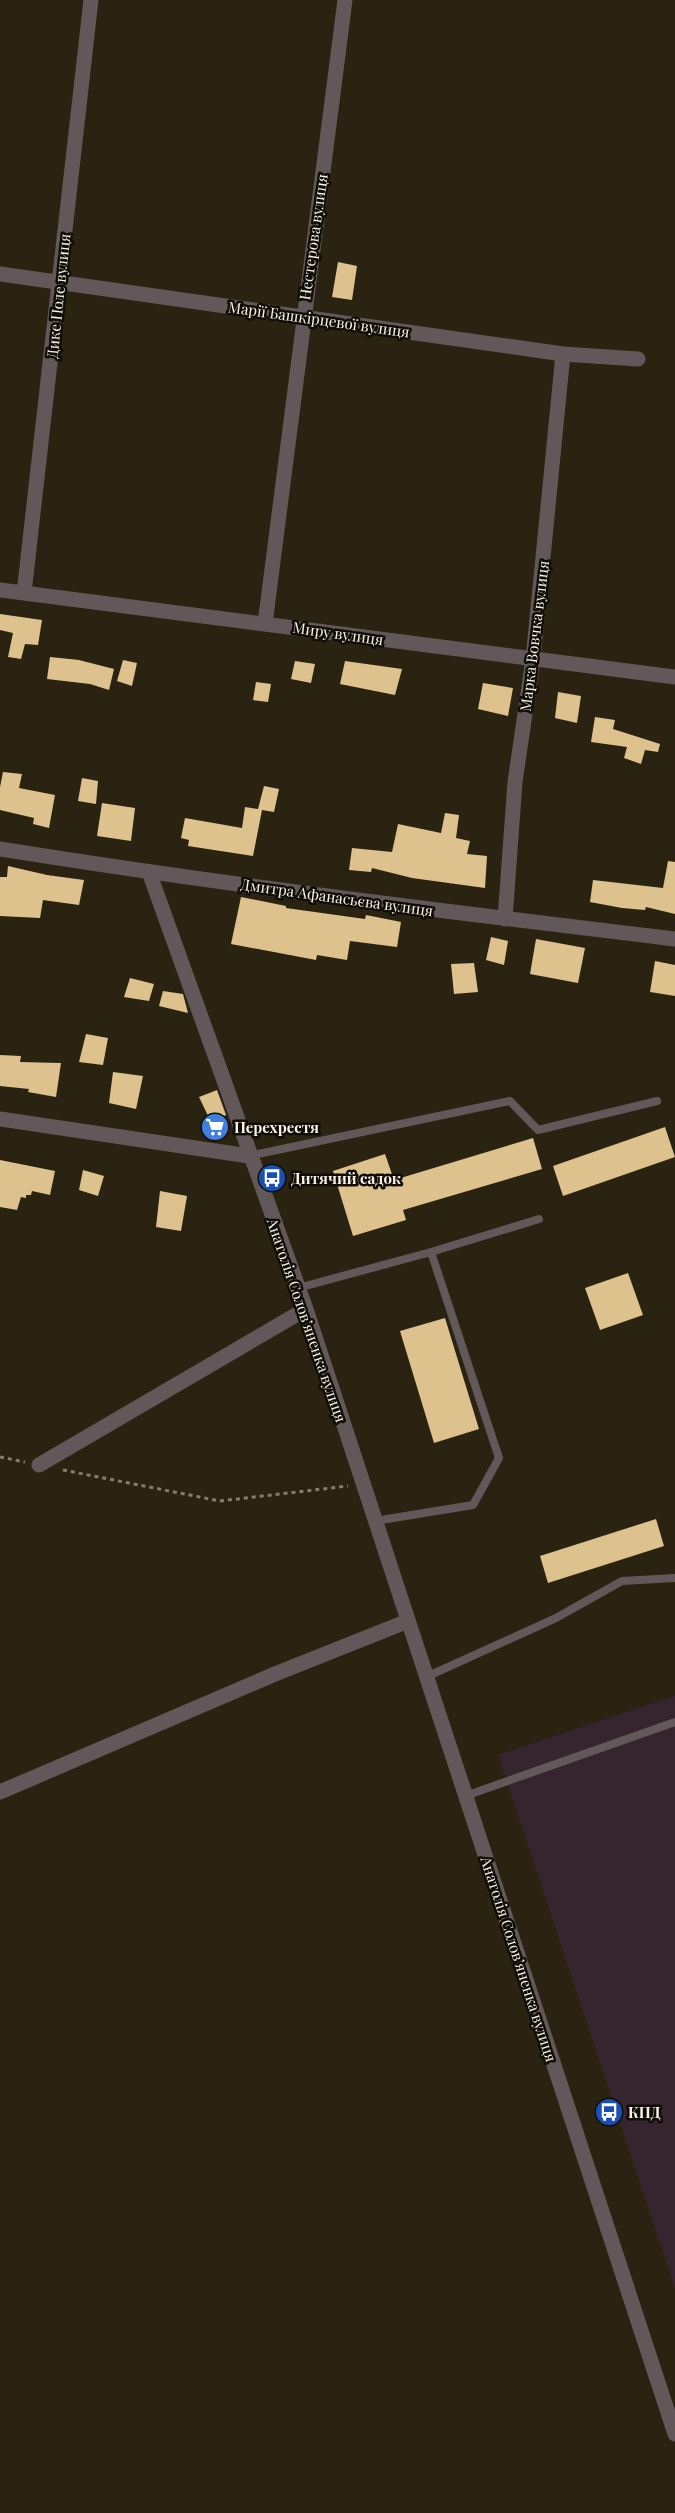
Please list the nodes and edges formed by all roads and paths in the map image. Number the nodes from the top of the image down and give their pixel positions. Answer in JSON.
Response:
{"nodes":[{"id":1,"x":91,"y":0,"type":"edge"},
{"id":2,"x":345,"y":0,"type":"edge"},
{"id":3,"x":0,"y":274,"type":"edge"},
{"id":4,"x":59,"y":283,"type":"junction"},
{"id":5,"x":303,"y":317,"type":"junction"},
{"id":6,"x":563,"y":354,"type":"junction"},
{"id":7,"x":638,"y":359,"type":"dead end"},
{"id":8,"x":0,"y":590,"type":"edge"},
{"id":9,"x":24,"y":593,"type":"junction"},
{"id":10,"x":265,"y":624,"type":"junction"},
{"id":11,"x":533,"y":660,"type":"junction"},
{"id":12,"x":675,"y":677,"type":"edge"},
{"id":13,"x":0,"y":849,"type":"edge"},
{"id":14,"x":149,"y":872,"type":"junction"},
{"id":15,"x":505,"y":919,"type":"junction"},
{"id":16,"x":675,"y":939,"type":"edge"},
{"id":17,"x":657,"y":1101,"type":"dead end"},
{"id":18,"x":0,"y":1119,"type":"edge"},
{"id":19,"x":249,"y":1156,"type":"junction"},
{"id":20,"x":539,"y":1219,"type":"dead end"},
{"id":21,"x":431,"y":1252,"type":"junction"},
{"id":22,"x":298,"y":1288,"type":"junction"},
{"id":23,"x":306,"y":1309,"type":"junction"},
{"id":24,"x":0,"y":1457,"type":"edge"},
{"id":25,"x":38,"y":1465,"type":"junction"},
{"id":26,"x":363,"y":1484,"type":"junction"},
{"id":27,"x":375,"y":1521,"type":"junction"},
{"id":28,"x":675,"y":1578,"type":"edge"},
{"id":29,"x":408,"y":1621,"type":"junction"},
{"id":30,"x":426,"y":1677,"type":"junction"},
{"id":31,"x":675,"y":1722,"type":"edge"},
{"id":32,"x":0,"y":1792,"type":"edge"},
{"id":33,"x":464,"y":1796,"type":"junction"},
{"id":34,"x":675,"y":2434,"type":"edge"}],
"edges":[{"from":1,"to":4,"type":"street","name":"Дике Поле вулиця"},
{"from":2,"to":5,"type":"street","name":"Нестерова вулиця"},
{"from":3,"to":4,"type":"street","name":"Марії Башкірцевої вулиця"},
{"from":4,"to":5,"type":"street","name":"Марії Башкірцевої вулиця"},
{"from":4,"to":9,"type":"street","name":"Дике Поле вулиця"},
{"from":5,"to":6,"type":"street","name":"Марії Башкірцевої вулиця"},
{"from":5,"to":10,"type":"street","name":"Нестерова вулиця"},
{"from":6,"to":7,"type":"street","name":"Марії Башкірцевої вулиця"},
{"from":6,"to":11,"type":"street","name":"Марка Вовчка вулиця"},
{"from":8,"to":9,"type":"street","name":"Миру вулиця"},
{"from":9,"to":10,"type":"street","name":"Миру вулиця"},
{"from":10,"to":11,"type":"street","name":"Миру вулиця"},
{"from":11,"to":12,"type":"street","name":"Миру вулиця"},
{"from":11,"to":15,"type":"street","name":"Марка Вовчка вулиця"},
{"from":13,"to":14,"type":"street","name":"Дмитра Афанасьєва вулиця"},
{"from":14,"to":15,"type":"street","name":"Дмитра Афанасьєва вулиця"},
{"from":14,"to":19,"type":"street","name":"Анатолія Солов’яненка вулиця"},
{"from":15,"to":16,"type":"street","name":"Дмитра Афанасьєва вулиця"},
{"from":17,"to":19,"type":"lane"},
{"from":18,"to":19,"type":"street"},
{"from":19,"to":22,"type":"street","name":"Анатолія Солов’яненка вулиця"},
{"from":20,"to":21,"type":"lane"},
{"from":21,"to":22,"type":"lane"},
{"from":21,"to":27,"type":"lane"},
{"from":22,"to":23,"type":"street","name":"Анатолія Солов’яненка вулиця"},
{"from":23,"to":25,"type":"street"},
{"from":23,"to":26,"type":"street","name":"Анатолія Солов’яненка вулиця"},
{"from":24,"to":25,"type":"path"},
{"from":25,"to":26,"type":"path"},
{"from":26,"to":27,"type":"street","name":"Анатолія Солов’яненка вулиця"},
{"from":27,"to":29,"type":"street","name":"Анатолія Солов’яненка вулиця"},
{"from":28,"to":30,"type":"lane"},
{"from":29,"to":30,"type":"street","name":"Анатолія Солов’яненка вулиця"},
{"from":29,"to":32,"type":"street"},
{"from":30,"to":33,"type":"street","name":"Анатолія Солов’яненка вулиця"},
{"from":31,"to":33,"type":"lane"},
{"from":33,"to":34,"type":"street","name":"Анатолія Солов’яненка вулиця"}]}
